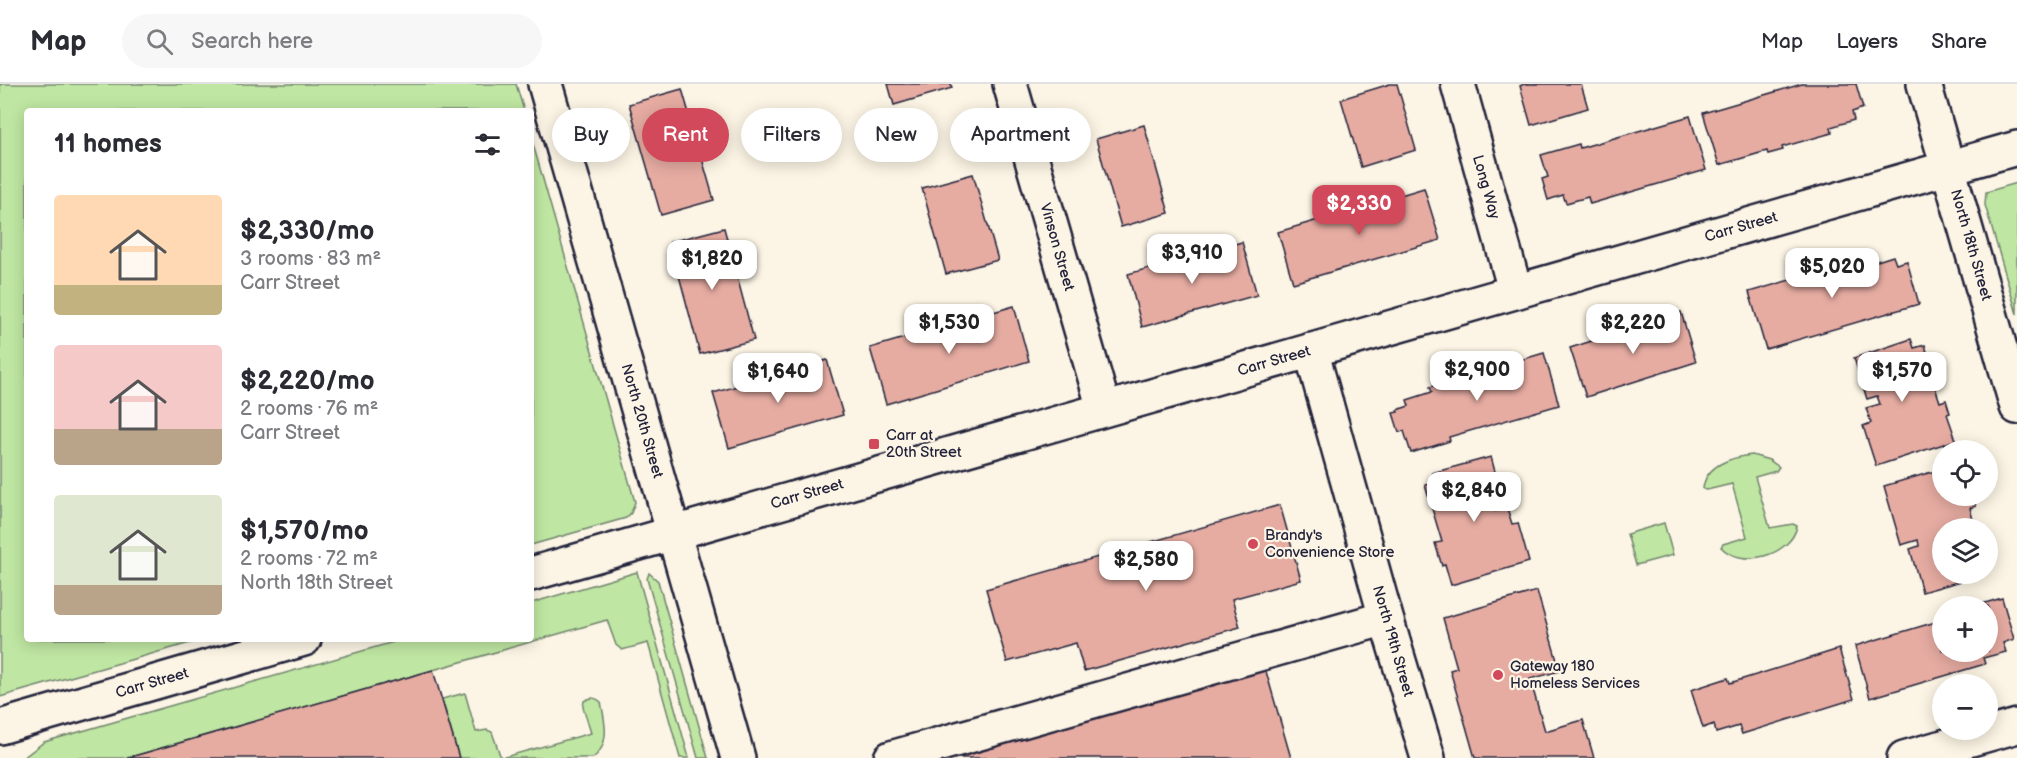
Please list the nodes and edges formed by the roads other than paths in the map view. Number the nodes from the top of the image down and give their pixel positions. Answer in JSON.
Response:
{"nodes":[{"id":1,"x":545,"y":84,"type":"edge"},
{"id":2,"x":1010,"y":84,"type":"edge"},
{"id":3,"x":1458,"y":84,"type":"edge"},
{"id":4,"x":1924,"y":84,"type":"edge"},
{"id":5,"x":2017,"y":148,"type":"edge"},
{"id":6,"x":1948,"y":168,"type":"junction"},
{"id":7,"x":1515,"y":290,"type":"junction"},
{"id":8,"x":1311,"y":350,"type":"junction"},
{"id":9,"x":2017,"y":407,"type":"edge"},
{"id":10,"x":1104,"y":409,"type":"junction"},
{"id":11,"x":673,"y":532,"type":"junction"},
{"id":12,"x":534,"y":573,"type":"edge"},
{"id":13,"x":1386,"y":618,"type":"junction"},
{"id":14,"x":294,"y":642,"type":"edge"},
{"id":15,"x":2017,"y":726,"type":"edge"},
{"id":16,"x":0,"y":727,"type":"edge"},
{"id":17,"x":738,"y":758,"type":"edge"},
{"id":18,"x":891,"y":758,"type":"edge"},
{"id":19,"x":1428,"y":758,"type":"edge"},
{"id":20,"x":1904,"y":758,"type":"edge"}],
"edges":[{"from":1,"to":11,"type":"street","name":"North 20th Street"},
{"from":2,"to":10,"type":"street","name":"Vinson Street"},
{"from":3,"to":7,"type":"street","name":"Long Way"},
{"from":4,"to":6,"type":"street","name":"North 18th Street"},
{"from":5,"to":6,"type":"street","name":"Carr Street"},
{"from":6,"to":7,"type":"street","name":"Carr Street"},
{"from":6,"to":9,"type":"street","name":"North 18th Street"},
{"from":7,"to":8,"type":"street","name":"Carr Street"},
{"from":8,"to":10,"type":"street","name":"Carr Street"},
{"from":8,"to":13,"type":"street","name":"North 19th Street"},
{"from":10,"to":11,"type":"street","name":"Carr Street"},
{"from":11,"to":12,"type":"street","name":"Carr Street"},
{"from":11,"to":17,"type":"street","name":"North 20th Street"},
{"from":13,"to":18,"type":"street"},
{"from":13,"to":19,"type":"street","name":"North 19th Street"},
{"from":14,"to":16,"type":"street","name":"Carr Street"},
{"from":15,"to":20,"type":"street"}]}
